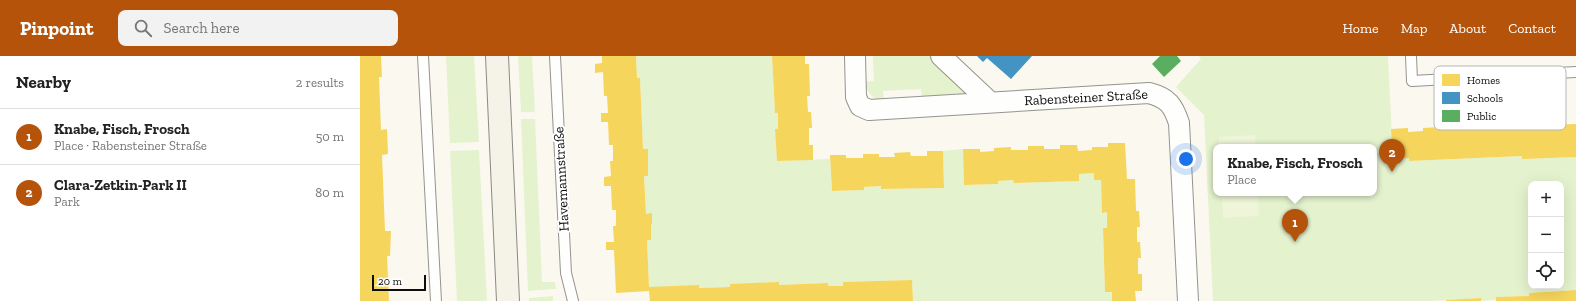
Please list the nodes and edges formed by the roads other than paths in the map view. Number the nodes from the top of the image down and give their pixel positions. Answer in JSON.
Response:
{"nodes":[{"id":1,"x":423,"y":56,"type":"edge"},
{"id":2,"x":497,"y":56,"type":"edge"},
{"id":3,"x":555,"y":56,"type":"edge"},
{"id":4,"x":854,"y":56,"type":"edge"},
{"id":5,"x":941,"y":56,"type":"edge"},
{"id":6,"x":1411,"y":56,"type":"edge"},
{"id":7,"x":1576,"y":72,"type":"edge"},
{"id":8,"x":1566,"y":73,"type":"edge"},
{"id":9,"x":1434,"y":80,"type":"edge"},
{"id":10,"x":990,"y":102,"type":"junction"},
{"id":11,"x":436,"y":301,"type":"edge"},
{"id":12,"x":508,"y":301,"type":"edge"},
{"id":13,"x":573,"y":301,"type":"edge"},
{"id":14,"x":1188,"y":301,"type":"edge"}],
"edges":[{"from":1,"to":11,"type":"lane"},
{"from":2,"to":12,"type":"main road"},
{"from":3,"to":13,"type":"lane","name":"Havemannstraße"},
{"from":4,"to":10,"type":"street","name":"Rabensteiner Straße"},
{"from":5,"to":10,"type":"street"},
{"from":6,"to":9,"type":"lane"},
{"from":7,"to":8,"type":"lane"},
{"from":10,"to":14,"type":"street","name":"Rabensteiner Straße"}]}
